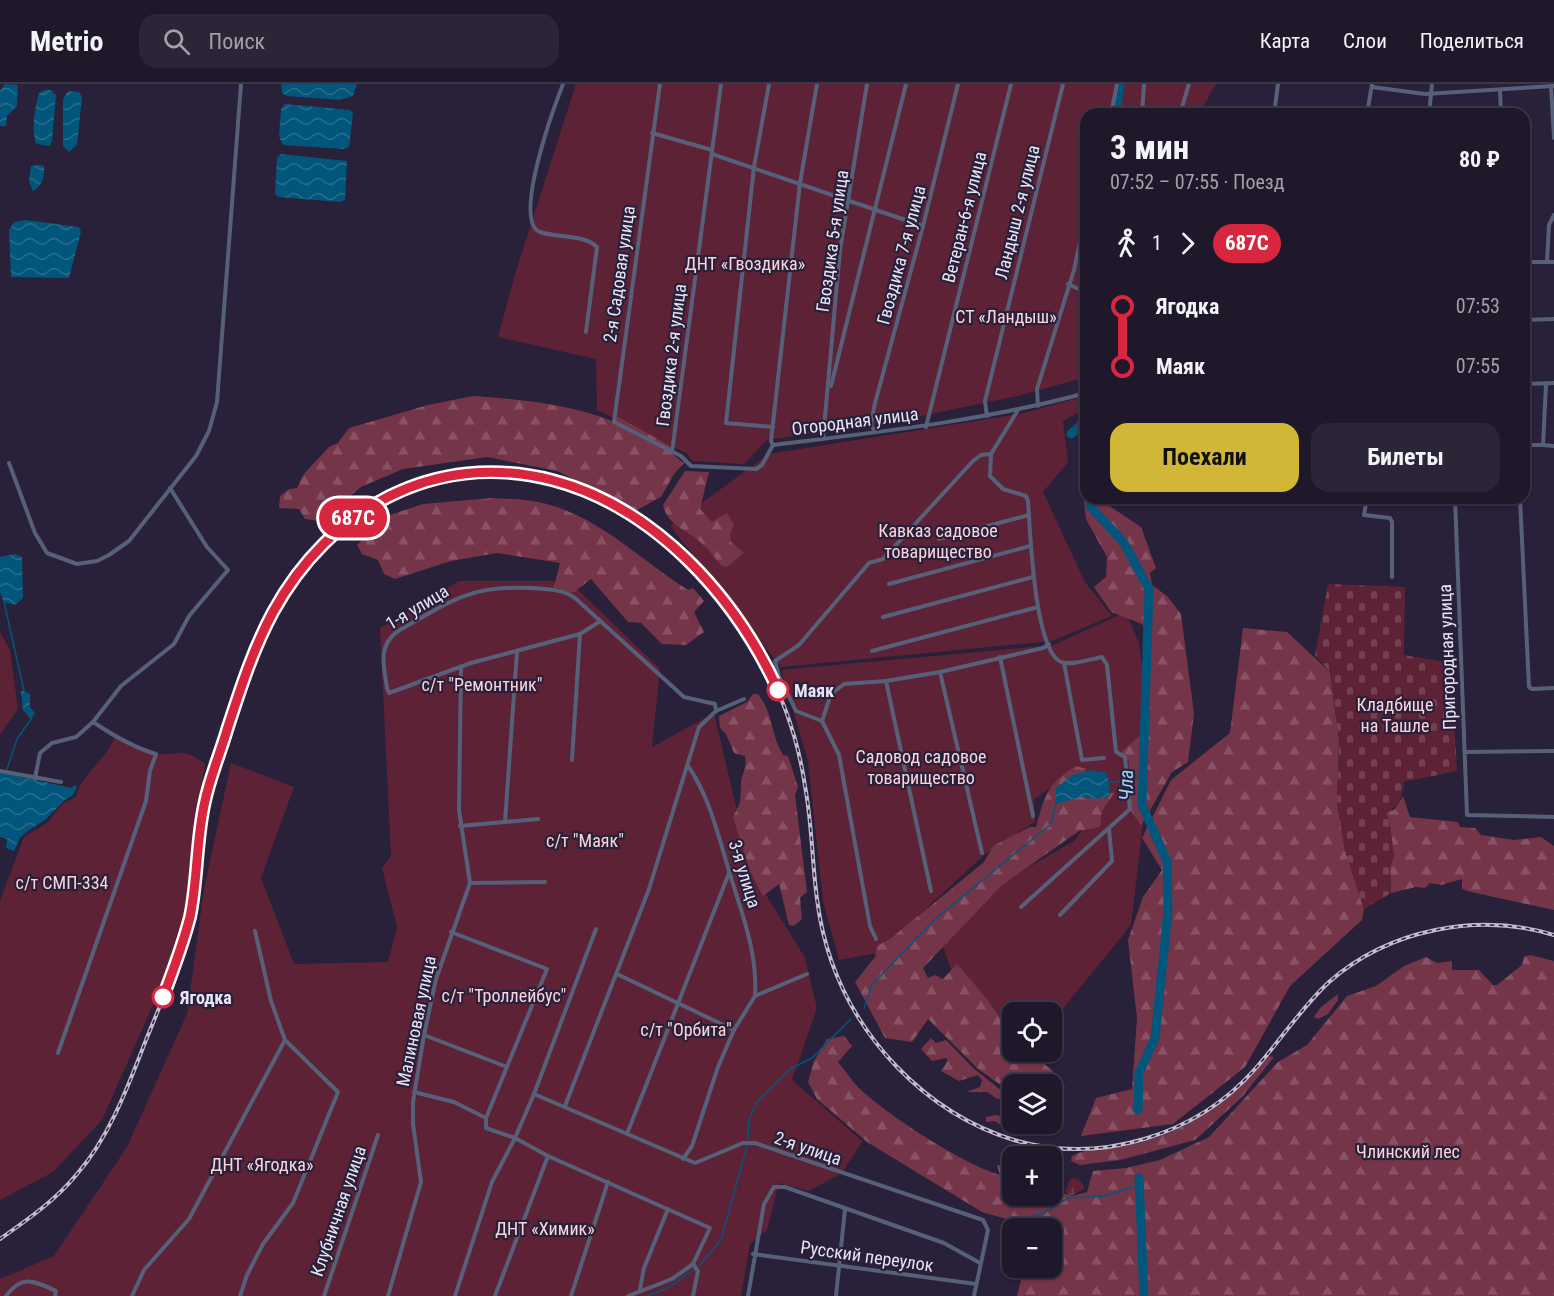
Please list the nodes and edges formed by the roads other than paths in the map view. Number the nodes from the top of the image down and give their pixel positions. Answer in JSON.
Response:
{"nodes":[{"id":1,"x":241,"y":84,"type":"edge"},
{"id":2,"x":563,"y":84,"type":"edge"},
{"id":3,"x":660,"y":84,"type":"edge"},
{"id":4,"x":721,"y":84,"type":"edge"},
{"id":5,"x":769,"y":84,"type":"edge"},
{"id":6,"x":817,"y":84,"type":"edge"},
{"id":7,"x":867,"y":84,"type":"edge"},
{"id":8,"x":906,"y":84,"type":"edge"},
{"id":9,"x":958,"y":84,"type":"edge"},
{"id":10,"x":1011,"y":84,"type":"edge"},
{"id":11,"x":1063,"y":84,"type":"edge"},
{"id":12,"x":1117,"y":84,"type":"edge"},
{"id":13,"x":1144,"y":84,"type":"edge"},
{"id":14,"x":1189,"y":84,"type":"edge"},
{"id":15,"x":1278,"y":84,"type":"edge"},
{"id":16,"x":1432,"y":84,"type":"edge"},
{"id":17,"x":1372,"y":85,"type":"edge"},
{"id":18,"x":1553,"y":86,"type":"edge"},
{"id":19,"x":1510,"y":87,"type":"edge"},
{"id":20,"x":1500,"y":90,"type":"junction"},
{"id":21,"x":1431,"y":94,"type":"junction"},
{"id":22,"x":1112,"y":108,"type":"edge"},
{"id":23,"x":1142,"y":108,"type":"edge"},
{"id":24,"x":1182,"y":108,"type":"edge"},
{"id":25,"x":1275,"y":108,"type":"edge"},
{"id":26,"x":1368,"y":108,"type":"edge"},
{"id":27,"x":1430,"y":108,"type":"edge"},
{"id":28,"x":1501,"y":108,"type":"edge"},
{"id":29,"x":652,"y":134,"type":"junction"},
{"id":30,"x":1554,"y":138,"type":"edge"},
{"id":31,"x":712,"y":152,"type":"junction"},
{"id":32,"x":753,"y":167,"type":"junction"},
{"id":33,"x":800,"y":183,"type":"junction"},
{"id":34,"x":850,"y":202,"type":"junction"},
{"id":35,"x":874,"y":210,"type":"junction"},
{"id":36,"x":1554,"y":215,"type":"edge"},
{"id":37,"x":923,"y":226,"type":"junction"},
{"id":38,"x":1080,"y":242,"type":"edge"},
{"id":39,"x":1530,"y":262,"type":"edge"},
{"id":40,"x":1547,"y":262,"type":"junction"},
{"id":41,"x":1554,"y":262,"type":"edge"},
{"id":42,"x":1068,"y":284,"type":"junction"},
{"id":43,"x":1080,"y":290,"type":"edge"},
{"id":44,"x":1530,"y":320,"type":"edge"},
{"id":45,"x":1554,"y":320,"type":"edge"},
{"id":46,"x":586,"y":332,"type":"dead end"},
{"id":47,"x":1554,"y":383,"type":"edge"},
{"id":48,"x":1530,"y":384,"type":"edge"},
{"id":49,"x":1546,"y":384,"type":"junction"},
{"id":50,"x":1080,"y":395,"type":"edge"},
{"id":51,"x":828,"y":401,"type":"junction"},
{"id":52,"x":1038,"y":406,"type":"junction"},
{"id":53,"x":1018,"y":410,"type":"junction"},
{"id":54,"x":987,"y":416,"type":"junction"},
{"id":55,"x":614,"y":419,"type":"joint"},
{"id":56,"x":773,"y":427,"type":"junction"},
{"id":57,"x":926,"y":427,"type":"junction"},
{"id":58,"x":875,"y":432,"type":"junction"},
{"id":59,"x":823,"y":438,"type":"junction"},
{"id":60,"x":773,"y":445,"type":"junction"},
{"id":61,"x":1530,"y":445,"type":"edge"},
{"id":62,"x":1543,"y":445,"type":"junction"},
{"id":63,"x":1554,"y":446,"type":"edge"},
{"id":64,"x":672,"y":452,"type":"junction"},
{"id":65,"x":991,"y":454,"type":"junction"},
{"id":66,"x":9,"y":463,"type":"dead end"},
{"id":67,"x":170,"y":488,"type":"junction"},
{"id":68,"x":1365,"y":504,"type":"edge"},
{"id":69,"x":1455,"y":504,"type":"edge"},
{"id":70,"x":1520,"y":504,"type":"edge"},
{"id":71,"x":1029,"y":515,"type":"junction"},
{"id":72,"x":939,"y":539,"type":"dead end"},
{"id":73,"x":1030,"y":546,"type":"junction"},
{"id":74,"x":1033,"y":577,"type":"junction"},
{"id":75,"x":1392,"y":577,"type":"dead end"},
{"id":76,"x":889,"y":584,"type":"dead end"},
{"id":77,"x":1038,"y":607,"type":"junction"},
{"id":78,"x":883,"y":617,"type":"dead end"},
{"id":79,"x":599,"y":622,"type":"junction"},
{"id":80,"x":580,"y":634,"type":"junction"},
{"id":81,"x":1048,"y":644,"type":"junction"},
{"id":82,"x":517,"y":651,"type":"junction"},
{"id":83,"x":872,"y":651,"type":"dead end"},
{"id":84,"x":1000,"y":657,"type":"junction"},
{"id":85,"x":1064,"y":663,"type":"junction"},
{"id":86,"x":461,"y":669,"type":"junction"},
{"id":87,"x":940,"y":672,"type":"junction"},
{"id":88,"x":886,"y":681,"type":"junction"},
{"id":89,"x":1554,"y":688,"type":"edge"},
{"id":90,"x":744,"y":699,"type":"dead end"},
{"id":91,"x":716,"y":711,"type":"junction"},
{"id":92,"x":822,"y":721,"type":"junction"},
{"id":93,"x":93,"y":722,"type":"junction"},
{"id":94,"x":1554,"y":751,"type":"edge"},
{"id":95,"x":1465,"y":752,"type":"junction"},
{"id":96,"x":1104,"y":758,"type":"dead end"},
{"id":97,"x":572,"y":760,"type":"dead end"},
{"id":98,"x":688,"y":766,"type":"junction"},
{"id":99,"x":0,"y":771,"type":"edge"},
{"id":100,"x":35,"y":778,"type":"junction"},
{"id":101,"x":61,"y":782,"type":"dead end"},
{"id":102,"x":1033,"y":816,"type":"dead end"},
{"id":103,"x":1554,"y":817,"type":"edge"},
{"id":104,"x":538,"y":819,"type":"dead end"},
{"id":105,"x":505,"y":822,"type":"junction"},
{"id":106,"x":460,"y":826,"type":"junction"},
{"id":107,"x":1109,"y":828,"type":"junction"},
{"id":108,"x":982,"y":853,"type":"dead end"},
{"id":109,"x":729,"y":873,"type":"junction"},
{"id":110,"x":545,"y":882,"type":"dead end"},
{"id":111,"x":470,"y":883,"type":"junction"},
{"id":112,"x":931,"y":891,"type":"dead end"},
{"id":113,"x":1021,"y":907,"type":"dead end"},
{"id":114,"x":1060,"y":915,"type":"dead end"},
{"id":115,"x":596,"y":929,"type":"dead end"},
{"id":116,"x":255,"y":931,"type":"dead end"},
{"id":117,"x":451,"y":932,"type":"junction"},
{"id":118,"x":876,"y":939,"type":"dead end"},
{"id":119,"x":617,"y":974,"type":"junction"},
{"id":120,"x":807,"y":974,"type":"dead end"},
{"id":121,"x":755,"y":996,"type":"junction"},
{"id":122,"x":676,"y":1003,"type":"junction"},
{"id":123,"x":734,"y":1030,"type":"junction"},
{"id":124,"x":424,"y":1035,"type":"junction"},
{"id":125,"x":285,"y":1040,"type":"junction"},
{"id":126,"x":58,"y":1053,"type":"dead end"},
{"id":127,"x":507,"y":1067,"type":"junction"},
{"id":128,"x":414,"y":1092,"type":"junction"},
{"id":129,"x":534,"y":1094,"type":"junction"},
{"id":130,"x":565,"y":1106,"type":"junction"},
{"id":131,"x":486,"y":1118,"type":"junction"},
{"id":132,"x":627,"y":1134,"type":"junction"},
{"id":133,"x":378,"y":1135,"type":"dead end"},
{"id":134,"x":515,"y":1138,"type":"junction"},
{"id":135,"x":548,"y":1156,"type":"junction"},
{"id":136,"x":683,"y":1159,"type":"junction"},
{"id":137,"x":608,"y":1182,"type":"junction"},
{"id":138,"x":668,"y":1209,"type":"junction"},
{"id":139,"x":845,"y":1209,"type":"junction"},
{"id":140,"x":753,"y":1254,"type":"junction"},
{"id":141,"x":980,"y":1263,"type":"junction"},
{"id":142,"x":693,"y":1264,"type":"junction"},
{"id":143,"x":840,"y":1267,"type":"junction"},
{"id":144,"x":976,"y":1284,"type":"junction"},
{"id":145,"x":640,"y":1290,"type":"junction"},
{"id":146,"x":6,"y":1296,"type":"edge"},
{"id":147,"x":55,"y":1296,"type":"edge"},
{"id":148,"x":132,"y":1296,"type":"edge"},
{"id":149,"x":240,"y":1296,"type":"edge"},
{"id":150,"x":324,"y":1296,"type":"edge"},
{"id":151,"x":388,"y":1296,"type":"edge"},
{"id":152,"x":455,"y":1296,"type":"edge"},
{"id":153,"x":495,"y":1296,"type":"edge"},
{"id":154,"x":571,"y":1296,"type":"edge"},
{"id":155,"x":628,"y":1296,"type":"edge"},
{"id":156,"x":693,"y":1296,"type":"edge"},
{"id":157,"x":748,"y":1296,"type":"edge"},
{"id":158,"x":836,"y":1296,"type":"edge"},
{"id":159,"x":974,"y":1296,"type":"edge"}],
"edges":[{"from":1,"to":67,"type":"street"},
{"from":2,"to":46,"type":"street"},
{"from":3,"to":29,"type":"street","name":"2-я Садовая улица"},
{"from":4,"to":31,"type":"street","name":"Гвоздика 2-я улица"},
{"from":5,"to":32,"type":"street"},
{"from":6,"to":33,"type":"street"},
{"from":7,"to":34,"type":"street","name":"Гвоздика 5-я улица"},
{"from":8,"to":35,"type":"street"},
{"from":9,"to":37,"type":"street","name":"Гвоздика 7-я улица"},
{"from":10,"to":57,"type":"street","name":"Ветеран-6-я улица"},
{"from":11,"to":54,"type":"street","name":"Ландыш 2-я улица"},
{"from":12,"to":22,"type":"street"},
{"from":13,"to":23,"type":"street"},
{"from":14,"to":24,"type":"street"},
{"from":15,"to":25,"type":"street"},
{"from":16,"to":21,"type":"street"},
{"from":17,"to":21,"type":"street"},
{"from":17,"to":26,"type":"street"},
{"from":18,"to":19,"type":"street"},
{"from":18,"to":30,"type":"street"},
{"from":19,"to":20,"type":"street"},
{"from":20,"to":21,"type":"street"},
{"from":20,"to":28,"type":"street"},
{"from":21,"to":27,"type":"street"},
{"from":29,"to":31,"type":"street"},
{"from":29,"to":55,"type":"street","name":"2-я Садовая улица"},
{"from":31,"to":32,"type":"street"},
{"from":31,"to":64,"type":"street","name":"Гвоздика 2-я улица"},
{"from":32,"to":33,"type":"street"},
{"from":32,"to":56,"type":"street"},
{"from":33,"to":34,"type":"street"},
{"from":33,"to":56,"type":"street"},
{"from":34,"to":35,"type":"street"},
{"from":34,"to":51,"type":"street","name":"Гвоздика 5-я улица"},
{"from":35,"to":37,"type":"street"},
{"from":35,"to":51,"type":"street"},
{"from":36,"to":40,"type":"street"},
{"from":37,"to":58,"type":"street","name":"Гвоздика 7-я улица"},
{"from":38,"to":42,"type":"street"},
{"from":39,"to":40,"type":"street"},
{"from":40,"to":41,"type":"street"},
{"from":42,"to":43,"type":"street"},
{"from":42,"to":52,"type":"street"},
{"from":44,"to":45,"type":"street"},
{"from":47,"to":49,"type":"street"},
{"from":48,"to":49,"type":"street"},
{"from":49,"to":62,"type":"street"},
{"from":50,"to":52,"type":"street","name":"Огородная улица"},
{"from":51,"to":59,"type":"street","name":"Гвоздика 5-я улица"},
{"from":52,"to":53,"type":"street","name":"Огородная улица"},
{"from":53,"to":54,"type":"street","name":"Огородная улица"},
{"from":53,"to":65,"type":"street"},
{"from":54,"to":57,"type":"street","name":"Огородная улица"},
{"from":55,"to":64,"type":"street","name":"Огородная улица"},
{"from":56,"to":60,"type":"street"},
{"from":57,"to":58,"type":"street","name":"Огородная улица"},
{"from":58,"to":59,"type":"street","name":"Огородная улица"},
{"from":59,"to":60,"type":"street","name":"Огородная улица"},
{"from":60,"to":64,"type":"street","name":"Огородная улица"},
{"from":61,"to":62,"type":"street"},
{"from":62,"to":63,"type":"street"},
{"from":65,"to":71,"type":"street"},
{"from":65,"to":92,"type":"street"},
{"from":66,"to":67,"type":"street"},
{"from":67,"to":93,"type":"street"},
{"from":68,"to":75,"type":"street"},
{"from":69,"to":95,"type":"street","name":"Пригородная улица"},
{"from":70,"to":89,"type":"street"},
{"from":71,"to":72,"type":"street"},
{"from":71,"to":73,"type":"street"},
{"from":73,"to":74,"type":"street"},
{"from":73,"to":76,"type":"street"},
{"from":74,"to":77,"type":"street"},
{"from":74,"to":78,"type":"street"},
{"from":77,"to":81,"type":"street"},
{"from":77,"to":83,"type":"street"},
{"from":79,"to":80,"type":"street","name":"1-я улица"},
{"from":79,"to":86,"type":"street","name":"1-я улица"},
{"from":79,"to":91,"type":"street","name":"1-я улица"},
{"from":80,"to":82,"type":"street","name":"1-я улица"},
{"from":80,"to":97,"type":"street"},
{"from":81,"to":84,"type":"street"},
{"from":81,"to":85,"type":"street"},
{"from":82,"to":86,"type":"street","name":"1-я улица"},
{"from":82,"to":105,"type":"street"},
{"from":84,"to":87,"type":"street"},
{"from":84,"to":102,"type":"street"},
{"from":85,"to":96,"type":"street"},
{"from":85,"to":107,"type":"street"},
{"from":86,"to":106,"type":"street","name":"Малиновая улица"},
{"from":87,"to":88,"type":"street"},
{"from":87,"to":108,"type":"street"},
{"from":88,"to":92,"type":"street"},
{"from":88,"to":112,"type":"street"},
{"from":90,"to":91,"type":"street"},
{"from":91,"to":98,"type":"street"},
{"from":92,"to":118,"type":"street"},
{"from":93,"to":100,"type":"street"},
{"from":93,"to":126,"type":"street"},
{"from":94,"to":95,"type":"street"},
{"from":95,"to":103,"type":"street","name":"Пригородная улица"},
{"from":98,"to":109,"type":"street","name":"3-я улица"},
{"from":98,"to":119,"type":"street"},
{"from":99,"to":100,"type":"street"},
{"from":100,"to":101,"type":"street"},
{"from":104,"to":105,"type":"street"},
{"from":105,"to":106,"type":"street"},
{"from":106,"to":111,"type":"street","name":"Малиновая улица"},
{"from":107,"to":113,"type":"street"},
{"from":107,"to":114,"type":"street"},
{"from":109,"to":121,"type":"street","name":"3-я улица"},
{"from":109,"to":122,"type":"street"},
{"from":110,"to":111,"type":"street"},
{"from":111,"to":117,"type":"street","name":"Малиновая улица"},
{"from":115,"to":129,"type":"street"},
{"from":116,"to":125,"type":"street"},
{"from":117,"to":124,"type":"street","name":"Малиновая улица"},
{"from":117,"to":127,"type":"street"},
{"from":119,"to":122,"type":"street"},
{"from":119,"to":130,"type":"street"},
{"from":120,"to":121,"type":"street"},
{"from":121,"to":123,"type":"street"},
{"from":122,"to":123,"type":"street"},
{"from":122,"to":132,"type":"street"},
{"from":123,"to":136,"type":"street"},
{"from":124,"to":127,"type":"street"},
{"from":124,"to":128,"type":"street","name":"Малиновая улица"},
{"from":125,"to":148,"type":"street"},
{"from":125,"to":149,"type":"street"},
{"from":127,"to":131,"type":"street"},
{"from":128,"to":131,"type":"street"},
{"from":128,"to":151,"type":"street","name":"Малиновая улица"},
{"from":129,"to":130,"type":"street","name":"2-я улица"},
{"from":129,"to":134,"type":"street"},
{"from":130,"to":132,"type":"street","name":"2-я улица"},
{"from":131,"to":134,"type":"street"},
{"from":132,"to":136,"type":"street","name":"2-я улица"},
{"from":133,"to":150,"type":"street","name":"Клубничная улица"},
{"from":134,"to":135,"type":"street"},
{"from":134,"to":152,"type":"street"},
{"from":135,"to":137,"type":"street"},
{"from":135,"to":153,"type":"street"},
{"from":136,"to":141,"type":"street","name":"2-я улица"},
{"from":137,"to":138,"type":"street"},
{"from":137,"to":154,"type":"street"},
{"from":138,"to":142,"type":"street"},
{"from":138,"to":145,"type":"street"},
{"from":139,"to":140,"type":"street"},
{"from":139,"to":141,"type":"street"},
{"from":139,"to":143,"type":"street"},
{"from":140,"to":143,"type":"street","name":"Русский переулок"},
{"from":140,"to":157,"type":"street"},
{"from":141,"to":144,"type":"street"},
{"from":142,"to":145,"type":"street"},
{"from":142,"to":156,"type":"street"},
{"from":143,"to":144,"type":"street","name":"Русский переулок"},
{"from":143,"to":158,"type":"street"},
{"from":144,"to":159,"type":"street"},
{"from":145,"to":155,"type":"street"},
{"from":146,"to":147,"type":"street"}]}
